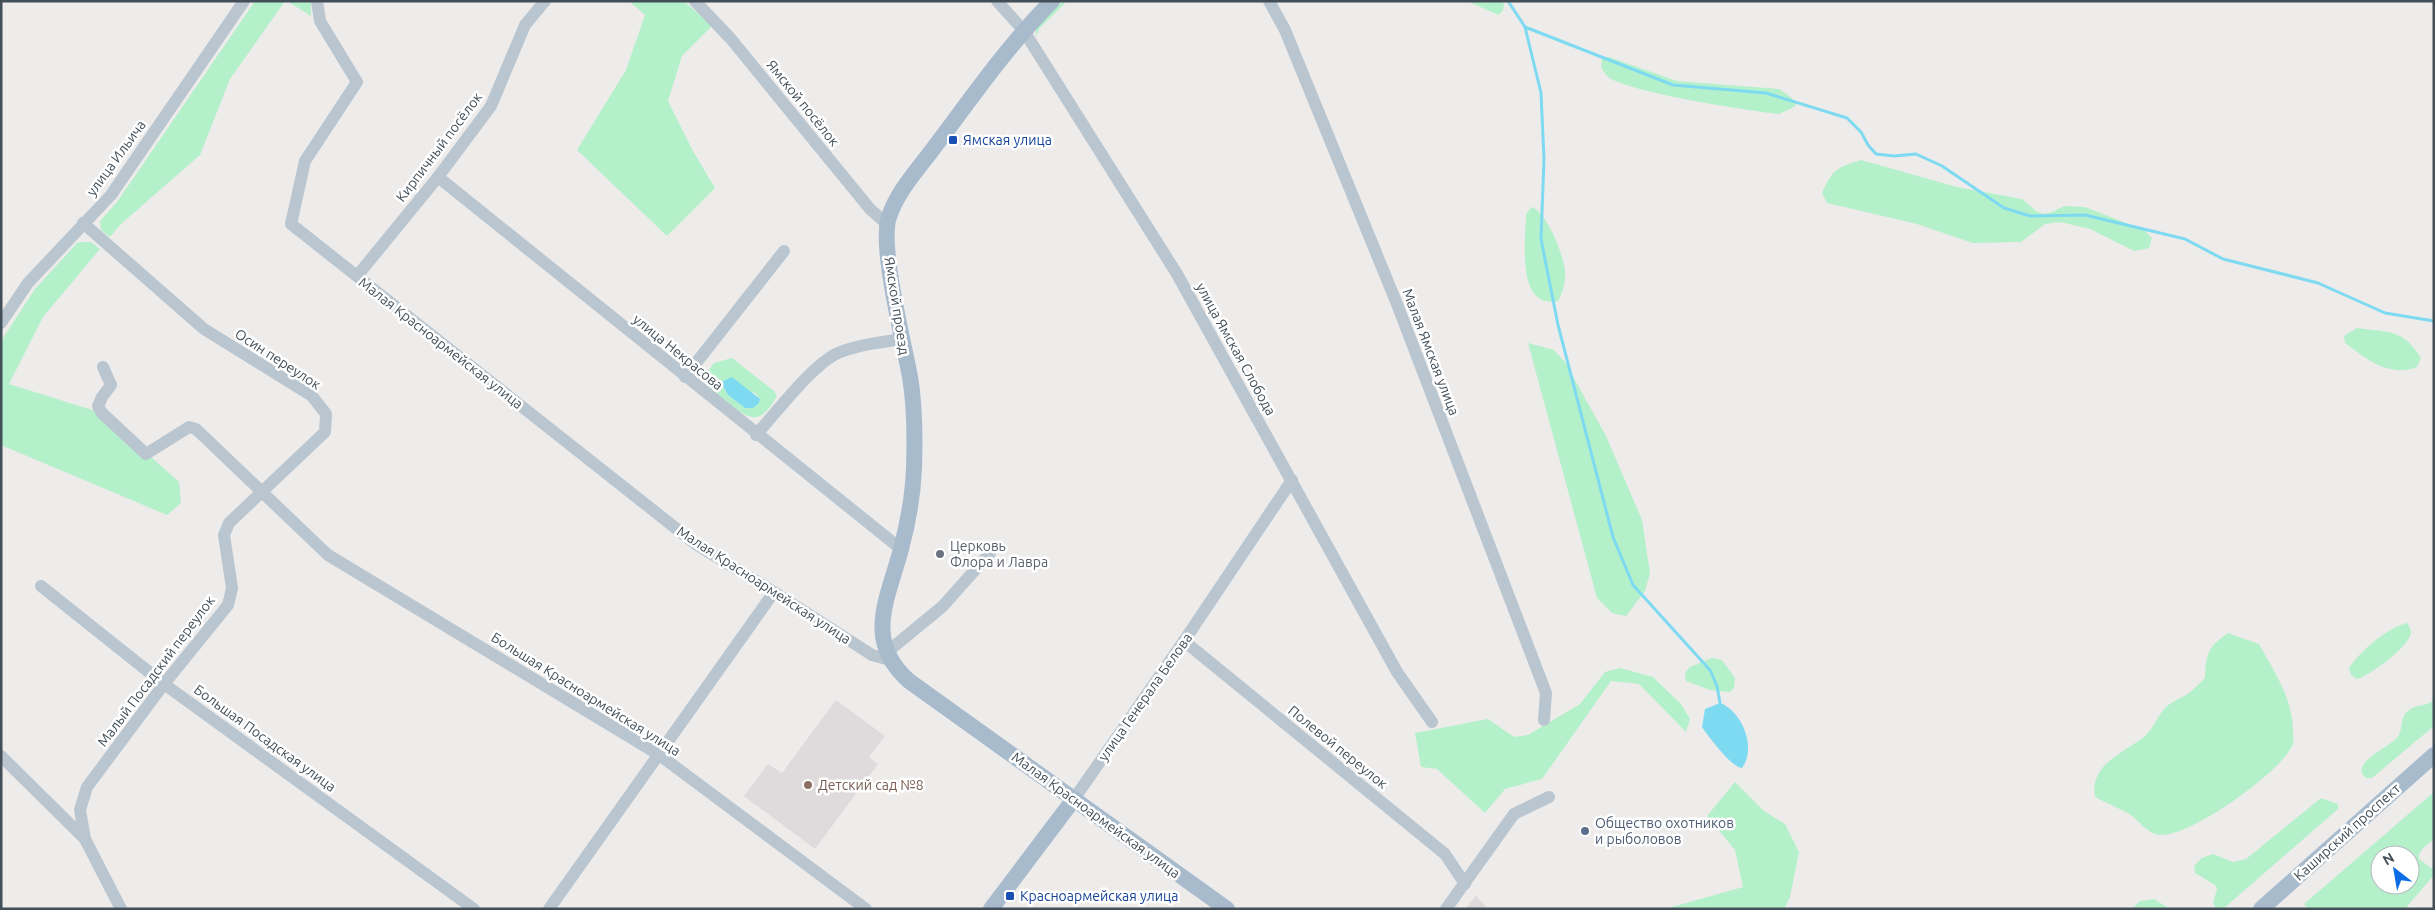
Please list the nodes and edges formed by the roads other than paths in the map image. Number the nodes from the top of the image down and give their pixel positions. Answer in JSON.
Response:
{"nodes":[{"id":1,"x":244,"y":1,"type":"edge"},
{"id":2,"x":317,"y":1,"type":"edge"},
{"id":3,"x":545,"y":1,"type":"edge"},
{"id":4,"x":695,"y":1,"type":"edge"},
{"id":5,"x":997,"y":1,"type":"edge"},
{"id":6,"x":1052,"y":1,"type":"edge"},
{"id":7,"x":1270,"y":1,"type":"edge"},
{"id":8,"x":1024,"y":31,"type":"junction"},
{"id":9,"x":438,"y":177,"type":"junction"},
{"id":10,"x":83,"y":224,"type":"junction"},
{"id":11,"x":887,"y":224,"type":"junction"},
{"id":12,"x":784,"y":251,"type":"dead end"},
{"id":13,"x":357,"y":276,"type":"junction"},
{"id":14,"x":1,"y":323,"type":"edge"},
{"id":15,"x":902,"y":339,"type":"junction"},
{"id":16,"x":103,"y":366,"type":"dead end"},
{"id":17,"x":685,"y":377,"type":"junction"},
{"id":18,"x":756,"y":435,"type":"junction"},
{"id":19,"x":1292,"y":480,"type":"junction"},
{"id":20,"x":261,"y":493,"type":"junction"},
{"id":21,"x":901,"y":549,"type":"junction"},
{"id":22,"x":990,"y":553,"type":"dead end"},
{"id":23,"x":41,"y":586,"type":"dead end"},
{"id":24,"x":774,"y":592,"type":"junction"},
{"id":25,"x":1184,"y":641,"type":"junction"},
{"id":26,"x":888,"y":657,"type":"junction"},
{"id":27,"x":164,"y":684,"type":"junction"},
{"id":28,"x":1544,"y":720,"type":"dead end"},
{"id":29,"x":1432,"y":722,"type":"dead end"},
{"id":30,"x":658,"y":754,"type":"junction"},
{"id":31,"x":2434,"y":755,"type":"edge"},
{"id":32,"x":1,"y":756,"type":"edge"},
{"id":33,"x":1549,"y":797,"type":"dead end"},
{"id":34,"x":1074,"y":799,"type":"junction"},
{"id":35,"x":85,"y":839,"type":"junction"},
{"id":36,"x":1464,"y":884,"type":"junction"},
{"id":37,"x":121,"y":909,"type":"edge"},
{"id":38,"x":474,"y":909,"type":"edge"},
{"id":39,"x":549,"y":909,"type":"edge"},
{"id":40,"x":866,"y":909,"type":"edge"},
{"id":41,"x":991,"y":909,"type":"edge"},
{"id":42,"x":1227,"y":909,"type":"edge"},
{"id":43,"x":1446,"y":909,"type":"edge"},
{"id":44,"x":2261,"y":909,"type":"edge"}],
"edges":[{"from":1,"to":10,"type":"street","name":"улица Ильича"},
{"from":2,"to":13,"type":"street","name":"Малая Красноармейская улица"},
{"from":3,"to":9,"type":"street","name":"Кирпичный посёлок"},
{"from":4,"to":11,"type":"street","name":"Ямской посёлок"},
{"from":5,"to":8,"type":"street","name":"улица Ямская Слобода"},
{"from":6,"to":8,"type":"main road","name":"Ямской проезд"},
{"from":7,"to":28,"type":"street","name":"Малая Ямская улица"},
{"from":8,"to":11,"type":"main road","name":"Ямской проезд"},
{"from":8,"to":19,"type":"street","name":"улица Ямская Слобода"},
{"from":9,"to":13,"type":"street","name":"Кирпичный посёлок"},
{"from":9,"to":17,"type":"street","name":"улица Некрасова"},
{"from":10,"to":14,"type":"street","name":"улица Ильича"},
{"from":10,"to":20,"type":"street","name":"Осин переулок"},
{"from":11,"to":15,"type":"main road","name":"Ямской проезд"},
{"from":12,"to":17,"type":"street"},
{"from":13,"to":24,"type":"street","name":"Малая Красноармейская улица"},
{"from":15,"to":18,"type":"street"},
{"from":15,"to":21,"type":"main road","name":"Ямской проезд"},
{"from":16,"to":20,"type":"street"},
{"from":17,"to":18,"type":"street","name":"улица Некрасова"},
{"from":18,"to":21,"type":"street","name":"улица Некрасова"},
{"from":19,"to":25,"type":"street","name":"улица Генерала Белова"},
{"from":19,"to":29,"type":"street","name":"улица Ямская Слобода"},
{"from":20,"to":27,"type":"street","name":"Малый Посадский переулок"},
{"from":20,"to":30,"type":"street","name":"Большая Красноармейская улица"},
{"from":21,"to":26,"type":"main road","name":"Ямской проезд"},
{"from":22,"to":26,"type":"street"},
{"from":23,"to":27,"type":"street","name":"Большая Посадская улица"},
{"from":24,"to":26,"type":"street","name":"Малая Красноармейская улица"},
{"from":24,"to":30,"type":"street"},
{"from":25,"to":34,"type":"street","name":"улица Генерала Белова"},
{"from":25,"to":36,"type":"street","name":"Полевой переулок"},
{"from":26,"to":34,"type":"main road","name":"Малая Красноармейская улица"},
{"from":27,"to":35,"type":"street","name":"Малый Посадский переулок"},
{"from":27,"to":38,"type":"street","name":"Большая Посадская улица"},
{"from":30,"to":39,"type":"street"},
{"from":30,"to":40,"type":"street","name":"Большая Красноармейская улица"},
{"from":31,"to":44,"type":"main road","name":"Каширский проспект"},
{"from":32,"to":35,"type":"street"},
{"from":33,"to":36,"type":"street"},
{"from":34,"to":41,"type":"main road","name":"улица Генерала Белова"},
{"from":34,"to":42,"type":"main road","name":"Малая Красноармейская улица"},
{"from":35,"to":37,"type":"street"},
{"from":36,"to":43,"type":"street"}]}
